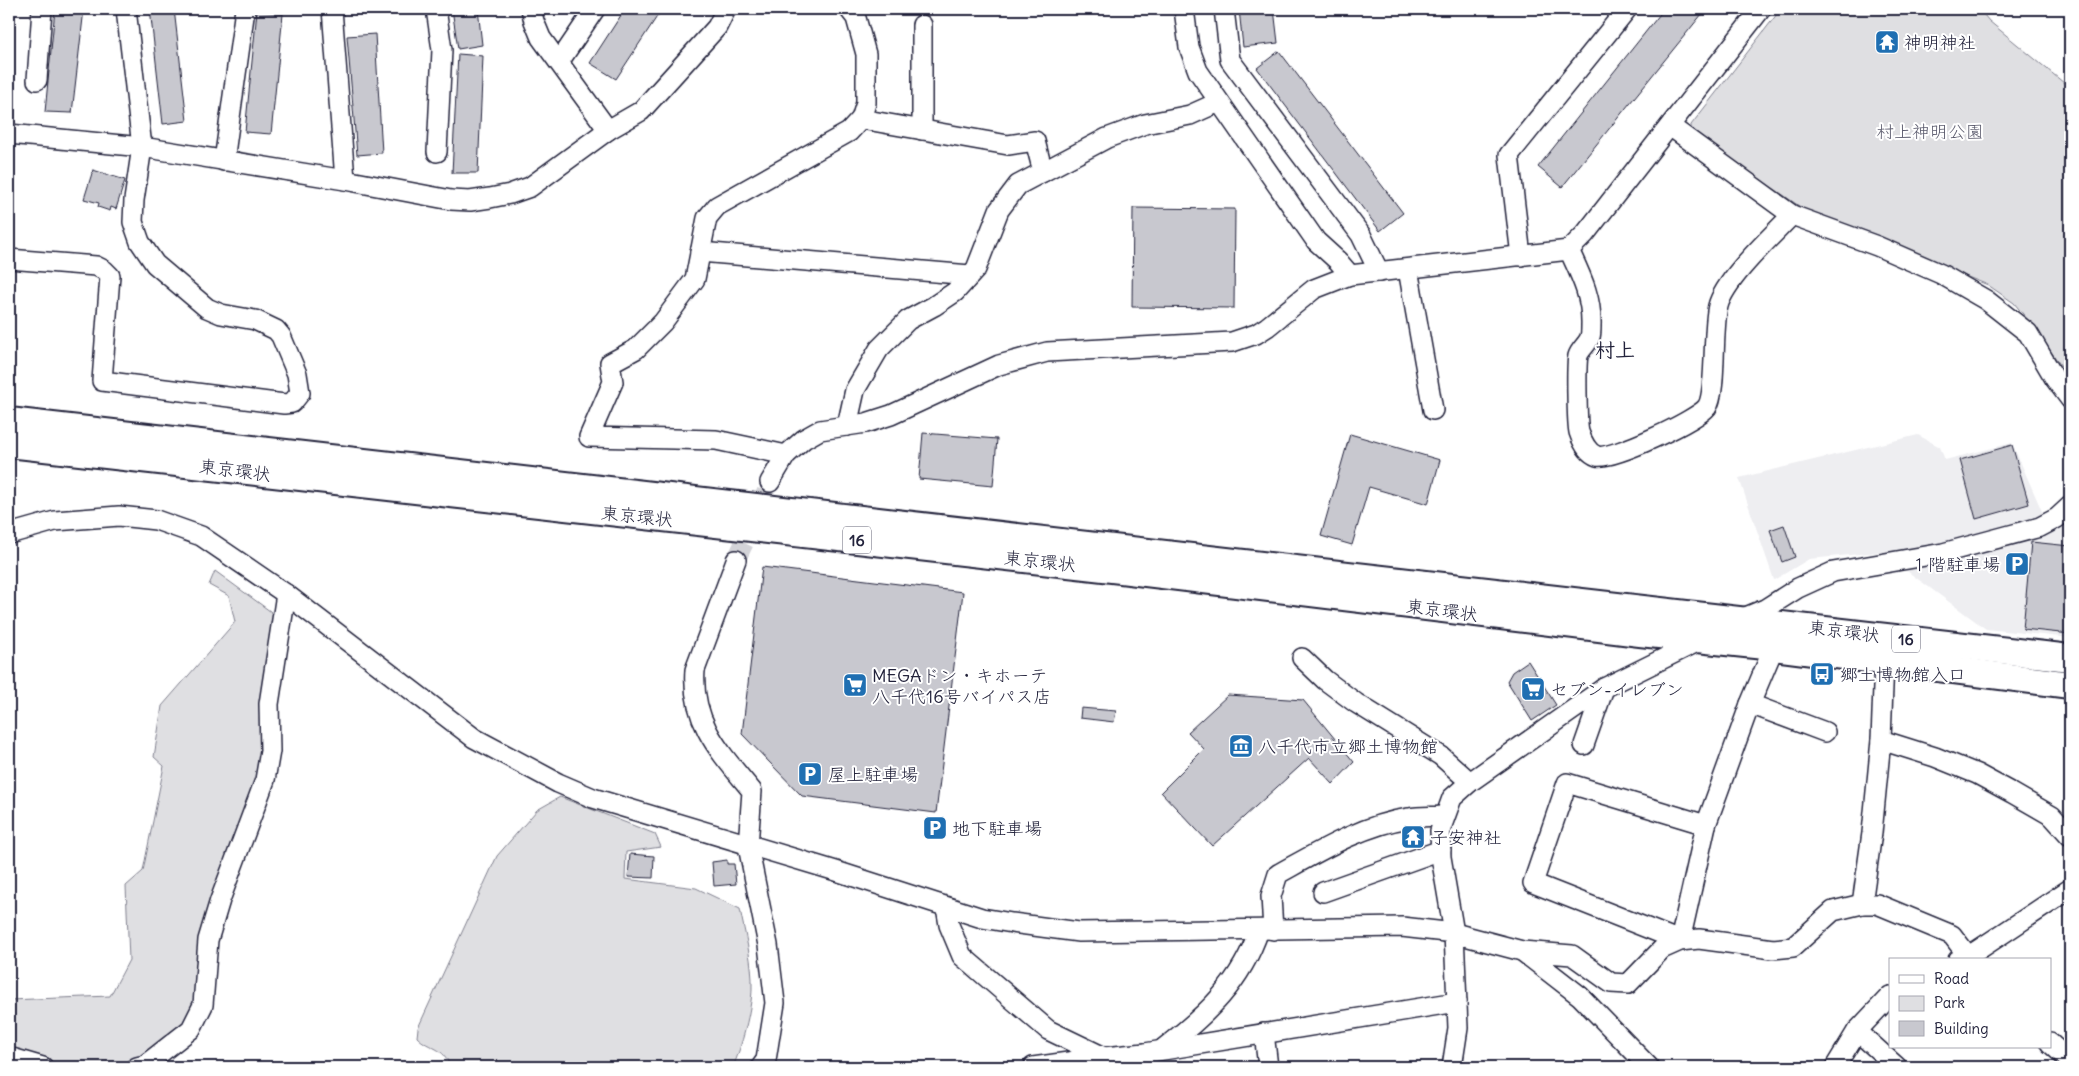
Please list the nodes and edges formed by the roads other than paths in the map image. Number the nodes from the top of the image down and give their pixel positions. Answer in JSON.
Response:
{"nodes":[{"id":1,"x":42,"y":9,"type":"edge"},
{"id":2,"x":126,"y":9,"type":"edge"},
{"id":3,"x":245,"y":9,"type":"edge"},
{"id":4,"x":332,"y":9,"type":"edge"},
{"id":5,"x":436,"y":9,"type":"edge"},
{"id":6,"x":531,"y":9,"type":"edge"},
{"id":7,"x":595,"y":9,"type":"edge"},
{"id":8,"x":726,"y":9,"type":"edge"},
{"id":9,"x":849,"y":9,"type":"edge"},
{"id":10,"x":1184,"y":9,"type":"edge"},
{"id":11,"x":1224,"y":9,"type":"edge"},
{"id":12,"x":1627,"y":9,"type":"edge"},
{"id":13,"x":1761,"y":9,"type":"edge"},
{"id":14,"x":922,"y":26,"type":"dead end"},
{"id":15,"x":558,"y":62,"type":"junction"},
{"id":16,"x":37,"y":80,"type":"dead end"},
{"id":17,"x":1219,"y":102,"type":"junction"},
{"id":18,"x":861,"y":119,"type":"junction"},
{"id":19,"x":1670,"y":126,"type":"junction"},
{"id":20,"x":608,"y":130,"type":"junction"},
{"id":21,"x":922,"y":130,"type":"junction"},
{"id":22,"x":9,"y":134,"type":"edge"},
{"id":23,"x":142,"y":147,"type":"junction"},
{"id":24,"x":437,"y":152,"type":"dead end"},
{"id":25,"x":224,"y":161,"type":"junction"},
{"id":26,"x":1043,"y":172,"type":"junction"},
{"id":27,"x":345,"y":180,"type":"junction"},
{"id":28,"x":1792,"y":215,"type":"junction"},
{"id":29,"x":1569,"y":250,"type":"junction"},
{"id":30,"x":700,"y":252,"type":"junction"},
{"id":31,"x":1521,"y":256,"type":"junction"},
{"id":32,"x":9,"y":259,"type":"edge"},
{"id":33,"x":1408,"y":269,"type":"junction"},
{"id":34,"x":1379,"y":272,"type":"junction"},
{"id":35,"x":970,"y":275,"type":"junction"},
{"id":36,"x":1350,"y":275,"type":"junction"},
{"id":37,"x":2070,"y":400,"type":"edge"},
{"id":38,"x":1433,"y":410,"type":"dead end"},
{"id":39,"x":9,"y":421,"type":"edge"},
{"id":40,"x":847,"y":426,"type":"junction"},
{"id":41,"x":9,"y":444,"type":"edge"},
{"id":42,"x":786,"y":454,"type":"junction"},
{"id":43,"x":770,"y":482,"type":"tunnel mouth"},
{"id":44,"x":2070,"y":506,"type":"edge"},
{"id":45,"x":9,"y":534,"type":"edge"},
{"id":46,"x":736,"y":560,"type":"tunnel mouth"},
{"id":47,"x":286,"y":594,"type":"junction"},
{"id":48,"x":1741,"y":619,"type":"junction"},
{"id":49,"x":1705,"y":638,"type":"junction"},
{"id":50,"x":1774,"y":647,"type":"junction"},
{"id":51,"x":1302,"y":658,"type":"dead end"},
{"id":52,"x":2070,"y":658,"type":"edge"},
{"id":53,"x":1884,"y":660,"type":"junction"},
{"id":54,"x":2070,"y":685,"type":"edge"},
{"id":55,"x":1604,"y":688,"type":"junction"},
{"id":56,"x":1750,"y":704,"type":"junction"},
{"id":57,"x":1825,"y":732,"type":"dead end"},
{"id":58,"x":1881,"y":740,"type":"junction"},
{"id":59,"x":1584,"y":745,"type":"dead end"},
{"id":60,"x":1470,"y":782,"type":"junction"},
{"id":61,"x":1444,"y":816,"type":"junction"},
{"id":62,"x":1706,"y":825,"type":"junction"},
{"id":63,"x":2070,"y":836,"type":"edge"},
{"id":64,"x":748,"y":846,"type":"junction"},
{"id":65,"x":1441,"y":850,"type":"junction"},
{"id":66,"x":2070,"y":888,"type":"edge"},
{"id":67,"x":1323,"y":892,"type":"dead end"},
{"id":68,"x":1862,"y":904,"type":"junction"},
{"id":69,"x":946,"y":906,"type":"junction"},
{"id":70,"x":1266,"y":930,"type":"junction"},
{"id":71,"x":1454,"y":932,"type":"junction"},
{"id":72,"x":1680,"y":941,"type":"junction"},
{"id":73,"x":1522,"y":951,"type":"junction"},
{"id":74,"x":1966,"y":958,"type":"edge"},
{"id":75,"x":1889,"y":997,"type":"edge"},
{"id":76,"x":1457,"y":1002,"type":"junction"},
{"id":77,"x":1857,"y":1031,"type":"junction"},
{"id":78,"x":1264,"y":1033,"type":"junction"},
{"id":79,"x":2052,"y":1045,"type":"edge"},
{"id":80,"x":9,"y":1057,"type":"edge"},
{"id":81,"x":1104,"y":1057,"type":"junction"},
{"id":82,"x":1151,"y":1057,"type":"edge"},
{"id":83,"x":2070,"y":1061,"type":"edge"},
{"id":84,"x":43,"y":1067,"type":"edge"},
{"id":85,"x":137,"y":1067,"type":"edge"},
{"id":86,"x":761,"y":1067,"type":"edge"},
{"id":87,"x":1033,"y":1067,"type":"edge"},
{"id":88,"x":1268,"y":1067,"type":"edge"},
{"id":89,"x":1452,"y":1067,"type":"edge"},
{"id":90,"x":1649,"y":1067,"type":"edge"},
{"id":91,"x":1835,"y":1067,"type":"edge"},
{"id":92,"x":1897,"y":1067,"type":"edge"}],
"edges":[{"from":1,"to":16,"type":"street"},
{"from":2,"to":23,"type":"street"},
{"from":3,"to":25,"type":"street"},
{"from":4,"to":27,"type":"street"},
{"from":5,"to":24,"type":"street"},
{"from":6,"to":15,"type":"street"},
{"from":7,"to":15,"type":"street"},
{"from":8,"to":20,"type":"street"},
{"from":9,"to":18,"type":"street"},
{"from":10,"to":17,"type":"street"},
{"from":11,"to":34,"type":"street"},
{"from":12,"to":31,"type":"street"},
{"from":13,"to":19,"type":"street"},
{"from":14,"to":21,"type":"street"},
{"from":15,"to":20,"type":"street"},
{"from":17,"to":26,"type":"street"},
{"from":17,"to":36,"type":"street"},
{"from":18,"to":21,"type":"street"},
{"from":18,"to":30,"type":"street"},
{"from":19,"to":28,"type":"street"},
{"from":19,"to":29,"type":"street"},
{"from":20,"to":27,"type":"street"},
{"from":21,"to":26,"type":"street"},
{"from":22,"to":23,"type":"street"},
{"from":23,"to":25,"type":"street"},
{"from":23,"to":32,"type":"street"},
{"from":25,"to":27,"type":"street"},
{"from":26,"to":35,"type":"street"},
{"from":28,"to":29,"type":"street"},
{"from":28,"to":37,"type":"street"},
{"from":29,"to":31,"type":"street"},
{"from":30,"to":35,"type":"street"},
{"from":30,"to":42,"type":"street"},
{"from":31,"to":33,"type":"street"},
{"from":33,"to":34,"type":"street"},
{"from":33,"to":38,"type":"street"},
{"from":34,"to":36,"type":"street"},
{"from":35,"to":40,"type":"street"},
{"from":36,"to":40,"type":"street"},
{"from":39,"to":48,"type":"highway","name":"東京環状","number":"16"},
{"from":40,"to":42,"type":"street"},
{"from":41,"to":49,"type":"highway","name":"東京環状","number":"16"},
{"from":42,"to":43,"type":"street"},
{"from":44,"to":48,"type":"street"},
{"from":45,"to":47,"type":"street"},
{"from":46,"to":64,"type":"street"},
{"from":47,"to":64,"type":"street"},
{"from":47,"to":85,"type":"street"},
{"from":48,"to":49,"type":"street"},
{"from":48,"to":52,"type":"highway","name":"東京環状","number":"16"},
{"from":49,"to":50,"type":"highway","name":"東京環状","number":"16"},
{"from":49,"to":55,"type":"street"},
{"from":50,"to":53,"type":"highway","name":"東京環状","number":"16"},
{"from":50,"to":56,"type":"street"},
{"from":51,"to":60,"type":"street"},
{"from":53,"to":54,"type":"highway","name":"東京環状","number":"16"},
{"from":53,"to":58,"type":"street"},
{"from":55,"to":59,"type":"street"},
{"from":55,"to":60,"type":"street"},
{"from":56,"to":57,"type":"street"},
{"from":56,"to":62,"type":"street"},
{"from":58,"to":63,"type":"street"},
{"from":58,"to":68,"type":"street"},
{"from":60,"to":61,"type":"street"},
{"from":61,"to":65,"type":"street"},
{"from":61,"to":70,"type":"street"},
{"from":62,"to":72,"type":"street"},
{"from":62,"to":72,"type":"street"},
{"from":64,"to":69,"type":"street"},
{"from":64,"to":86,"type":"street"},
{"from":65,"to":67,"type":"street"},
{"from":65,"to":71,"type":"street"},
{"from":66,"to":74,"type":"street"},
{"from":68,"to":72,"type":"street"},
{"from":68,"to":74,"type":"street"},
{"from":69,"to":70,"type":"street"},
{"from":69,"to":81,"type":"street"},
{"from":70,"to":71,"type":"street"},
{"from":70,"to":82,"type":"street"},
{"from":71,"to":73,"type":"street"},
{"from":71,"to":76,"type":"street"},
{"from":72,"to":73,"type":"street"},
{"from":73,"to":90,"type":"street"},
{"from":75,"to":77,"type":"street"},
{"from":76,"to":78,"type":"street"},
{"from":76,"to":89,"type":"street"},
{"from":77,"to":91,"type":"street"},
{"from":77,"to":92,"type":"street"},
{"from":78,"to":82,"type":"street"},
{"from":78,"to":88,"type":"street"},
{"from":79,"to":83,"type":"street"},
{"from":80,"to":84,"type":"street"},
{"from":81,"to":82,"type":"street"},
{"from":81,"to":87,"type":"street"}]}
